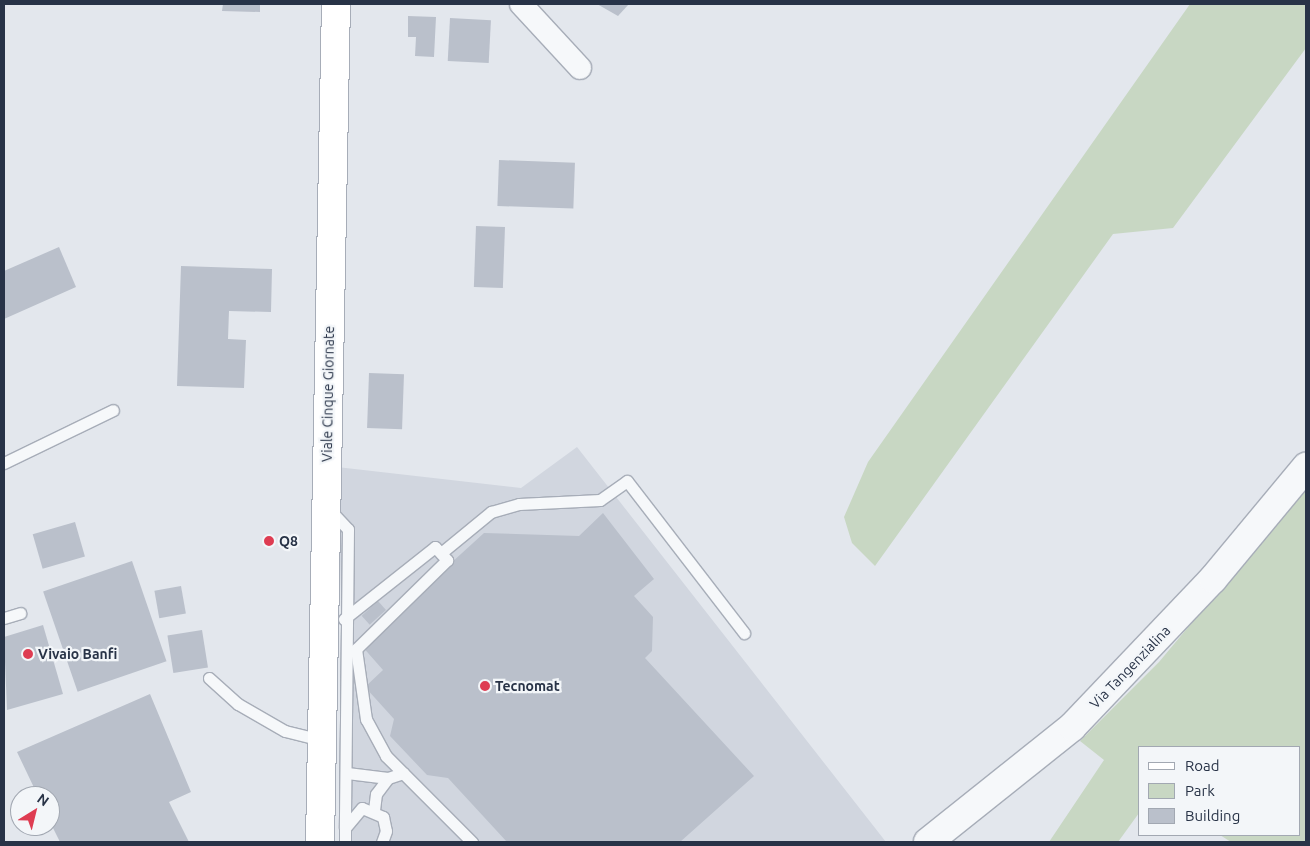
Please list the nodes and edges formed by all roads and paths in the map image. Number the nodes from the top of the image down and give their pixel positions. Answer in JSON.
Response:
{"nodes":[{"id":1,"x":336,"y":4,"type":"edge"},
{"id":2,"x":524,"y":5,"type":"edge"},
{"id":3,"x":580,"y":68,"type":"dead end"},
{"id":4,"x":113,"y":410,"type":"dead end"},
{"id":5,"x":4,"y":463,"type":"edge"},
{"id":6,"x":1306,"y":466,"type":"edge"},
{"id":7,"x":326,"y":506,"type":"junction"},
{"id":8,"x":441,"y":554,"type":"junction"},
{"id":9,"x":20,"y":613,"type":"dead end"},
{"id":10,"x":4,"y":618,"type":"edge"},
{"id":11,"x":344,"y":619,"type":"junction"},
{"id":12,"x":744,"y":633,"type":"dead end"},
{"id":13,"x":209,"y":678,"type":"dead end"},
{"id":14,"x":322,"y":740,"type":"junction"},
{"id":15,"x":347,"y":773,"type":"junction"},
{"id":16,"x":403,"y":773,"type":"junction"},
{"id":17,"x":388,"y":778,"type":"junction"},
{"id":18,"x":374,"y":810,"type":"junction"},
{"id":19,"x":345,"y":828,"type":"junction"},
{"id":20,"x":320,"y":842,"type":"edge"},
{"id":21,"x":345,"y":842,"type":"edge"},
{"id":22,"x":382,"y":842,"type":"edge"},
{"id":23,"x":472,"y":842,"type":"edge"},
{"id":24,"x":928,"y":842,"type":"edge"}],
"edges":[{"from":1,"to":7,"type":"main road","name":"Viale Cinque Giornate"},
{"from":2,"to":3,"type":"street"},
{"from":4,"to":5,"type":"lane"},
{"from":6,"to":24,"type":"street","name":"Via Tangenzialina"},
{"from":7,"to":11,"type":"lane"},
{"from":7,"to":14,"type":"main road","name":"Viale Cinque Giornate"},
{"from":8,"to":11,"type":"lane"},
{"from":8,"to":12,"type":"lane"},
{"from":8,"to":16,"type":"lane"},
{"from":9,"to":10,"type":"lane"},
{"from":11,"to":15,"type":"lane"},
{"from":13,"to":14,"type":"lane"},
{"from":14,"to":20,"type":"main road","name":"Viale Cinque Giornate"},
{"from":15,"to":17,"type":"lane"},
{"from":15,"to":19,"type":"lane"},
{"from":16,"to":17,"type":"lane"},
{"from":16,"to":23,"type":"lane"},
{"from":17,"to":18,"type":"lane"},
{"from":18,"to":19,"type":"lane"},
{"from":18,"to":22,"type":"lane"},
{"from":19,"to":21,"type":"lane"}]}
